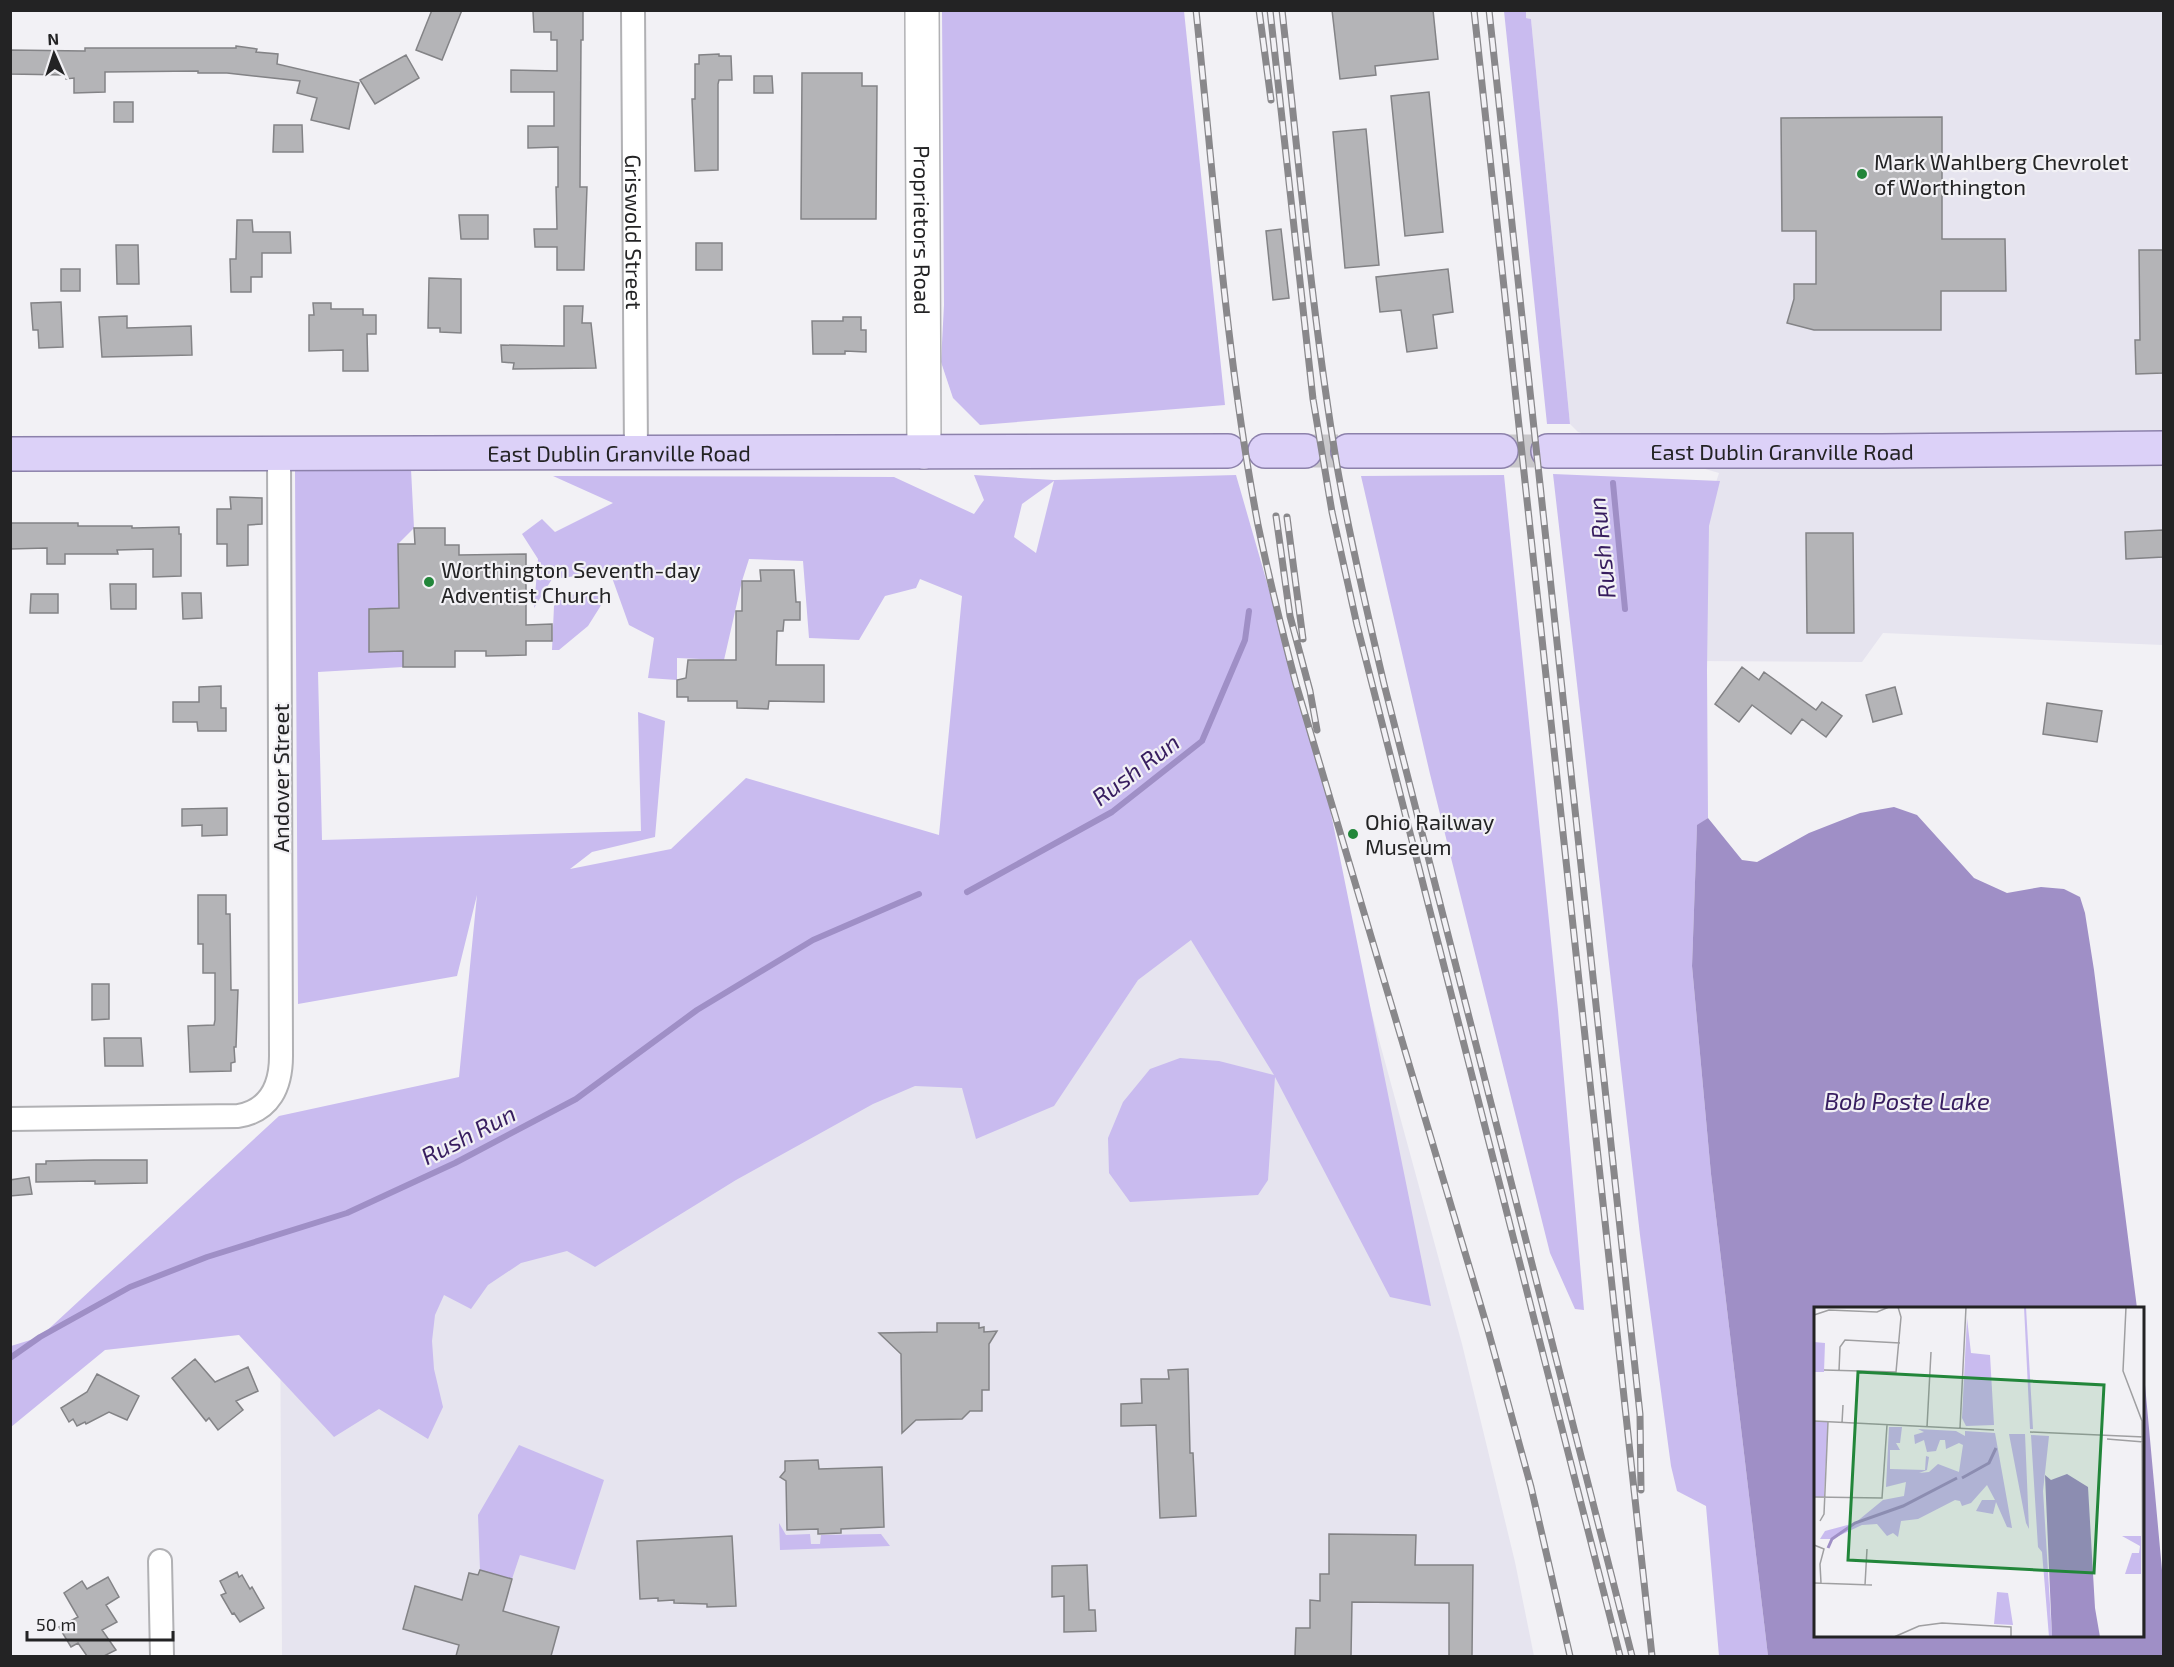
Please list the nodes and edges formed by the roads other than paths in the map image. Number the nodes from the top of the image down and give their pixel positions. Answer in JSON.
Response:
{"nodes":[{"id":1,"x":633,"y":10,"type":"edge"},
{"id":2,"x":922,"y":10,"type":"edge"},
{"id":3,"x":2163,"y":447,"type":"edge"},
{"id":4,"x":2016,"y":450,"type":"junction"},
{"id":5,"x":1228,"y":451,"type":"dead end"},
{"id":6,"x":1265,"y":451,"type":"dead end"},
{"id":7,"x":1305,"y":451,"type":"tunnel mouth"},
{"id":8,"x":1348,"y":451,"type":"tunnel mouth"},
{"id":9,"x":1501,"y":451,"type":"tunnel mouth"},
{"id":10,"x":1548,"y":451,"type":"tunnel mouth"},
{"id":11,"x":924,"y":452,"type":"junction"},
{"id":12,"x":279,"y":453,"type":"junction"},
{"id":13,"x":636,"y":453,"type":"junction"},
{"id":14,"x":10,"y":454,"type":"edge"},
{"id":15,"x":2163,"y":468,"type":"edge"},
{"id":16,"x":10,"y":1119,"type":"edge"},
{"id":17,"x":160,"y":1561,"type":"dead end"},
{"id":18,"x":162,"y":1656,"type":"edge"}],
"edges":[{"from":1,"to":13,"type":"street","name":"Griswold Street"},
{"from":2,"to":11,"type":"street","name":"Proprietors Road"},
{"from":3,"to":4,"type":"main road","name":"East Dublin Granville Road"},
{"from":4,"to":10,"type":"main road","name":"East Dublin Granville Road"},
{"from":4,"to":15,"type":"main road","name":"East Dublin Granville Road"},
{"from":5,"to":11,"type":"main road","name":"East Dublin Granville Road"},
{"from":6,"to":7,"type":"main road"},
{"from":8,"to":9,"type":"main road"},
{"from":11,"to":13,"type":"main road","name":"East Dublin Granville Road"},
{"from":12,"to":13,"type":"main road","name":"East Dublin Granville Road"},
{"from":12,"to":14,"type":"main road","name":"East Dublin Granville Road"},
{"from":12,"to":16,"type":"street","name":"Andover Street"},
{"from":17,"to":18,"type":"street"}]}
